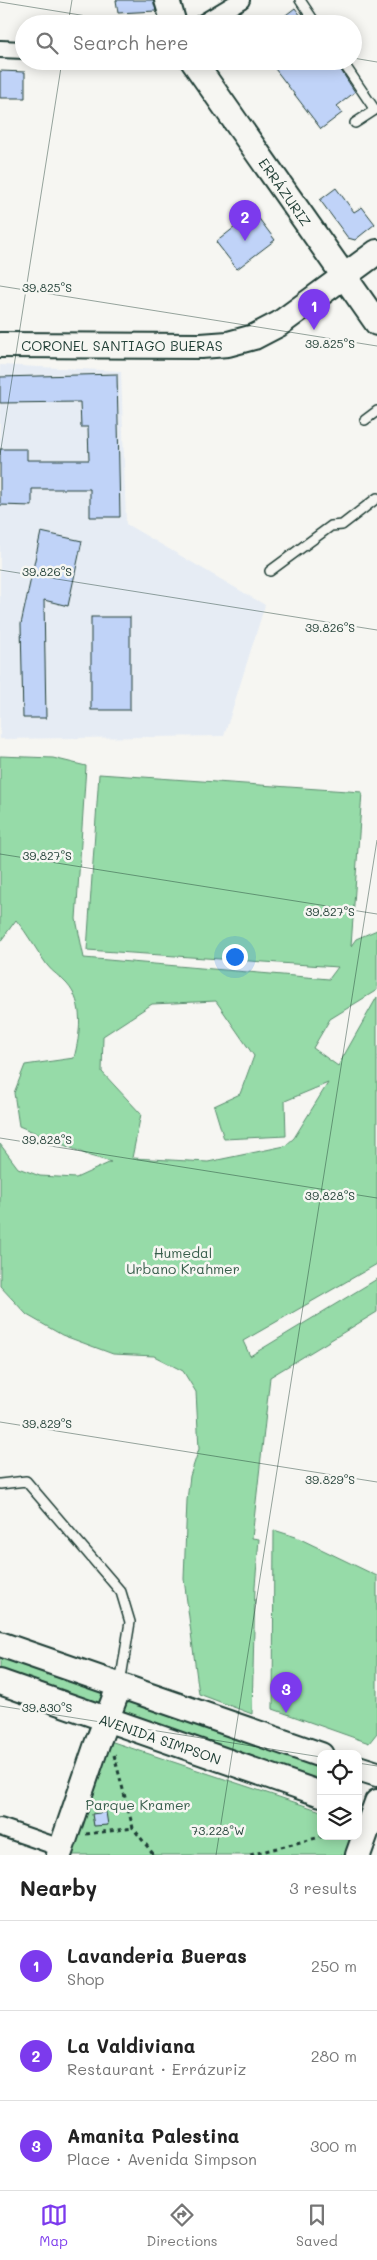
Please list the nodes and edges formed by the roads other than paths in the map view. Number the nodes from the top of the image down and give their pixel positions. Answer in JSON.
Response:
{"nodes":[{"id":1,"x":167,"y":0,"type":"edge"},
{"id":2,"x":241,"y":0,"type":"edge"},
{"id":3,"x":300,"y":0,"type":"edge"},
{"id":4,"x":171,"y":15,"type":"edge"},
{"id":5,"x":216,"y":15,"type":"edge"},
{"id":6,"x":310,"y":15,"type":"edge"},
{"id":7,"x":0,"y":48,"type":"edge"},
{"id":8,"x":15,"y":49,"type":"edge"},
{"id":9,"x":199,"y":70,"type":"edge"},
{"id":10,"x":348,"y":70,"type":"edge"},
{"id":11,"x":355,"y":123,"type":"dead end"},
{"id":12,"x":377,"y":252,"type":"edge"},
{"id":13,"x":343,"y":276,"type":"junction"},
{"id":14,"x":377,"y":323,"type":"edge"},
{"id":15,"x":0,"y":345,"type":"edge"},
{"id":16,"x":377,"y":411,"type":"edge"},
{"id":17,"x":365,"y":420,"type":"dead end"},
{"id":18,"x":377,"y":498,"type":"edge"},
{"id":19,"x":270,"y":571,"type":"dead end"},
{"id":20,"x":0,"y":1484,"type":"edge"},
{"id":21,"x":0,"y":1644,"type":"edge"},
{"id":22,"x":0,"y":1682,"type":"edge"},
{"id":23,"x":119,"y":1687,"type":"junction"},
{"id":24,"x":106,"y":1720,"type":"junction"},
{"id":25,"x":317,"y":1754,"type":"edge"},
{"id":26,"x":362,"y":1769,"type":"edge"},
{"id":27,"x":377,"y":1774,"type":"edge"},
{"id":28,"x":317,"y":1793,"type":"edge"},
{"id":29,"x":372,"y":1809,"type":"edge"},
{"id":30,"x":0,"y":1827,"type":"edge"},
{"id":31,"x":62,"y":1846,"type":"edge"},
{"id":32,"x":358,"y":1855,"type":"edge"}],
"edges":[{"from":1,"to":4,"type":"main road"},
{"from":2,"to":5,"type":"street"},
{"from":3,"to":6,"type":"lane"},
{"from":7,"to":8,"type":"street"},
{"from":9,"to":13,"type":"main road","name":"ERRÁZURIZ"},
{"from":10,"to":11,"type":"lane"},
{"from":12,"to":13,"type":"main road","name":"CORONEL SANTIAGO BUERAS"},
{"from":13,"to":14,"type":"main road","name":"ERRÁZURIZ"},
{"from":13,"to":15,"type":"main road","name":"CORONEL SANTIAGO BUERAS"},
{"from":16,"to":17,"type":"lane"},
{"from":18,"to":19,"type":"lane"},
{"from":20,"to":23,"type":"lane"},
{"from":21,"to":23,"type":"main road"},
{"from":22,"to":24,"type":"main road","name":"AVENIDA SIMPSON"},
{"from":23,"to":24,"type":"main road"},
{"from":23,"to":25,"type":"main road"},
{"from":24,"to":28,"type":"main road","name":"AVENIDA SIMPSON"},
{"from":24,"to":31,"type":"main road"},
{"from":26,"to":27,"type":"main road"},
{"from":29,"to":32,"type":"main road"},
{"from":30,"to":31,"type":"street"}]}
